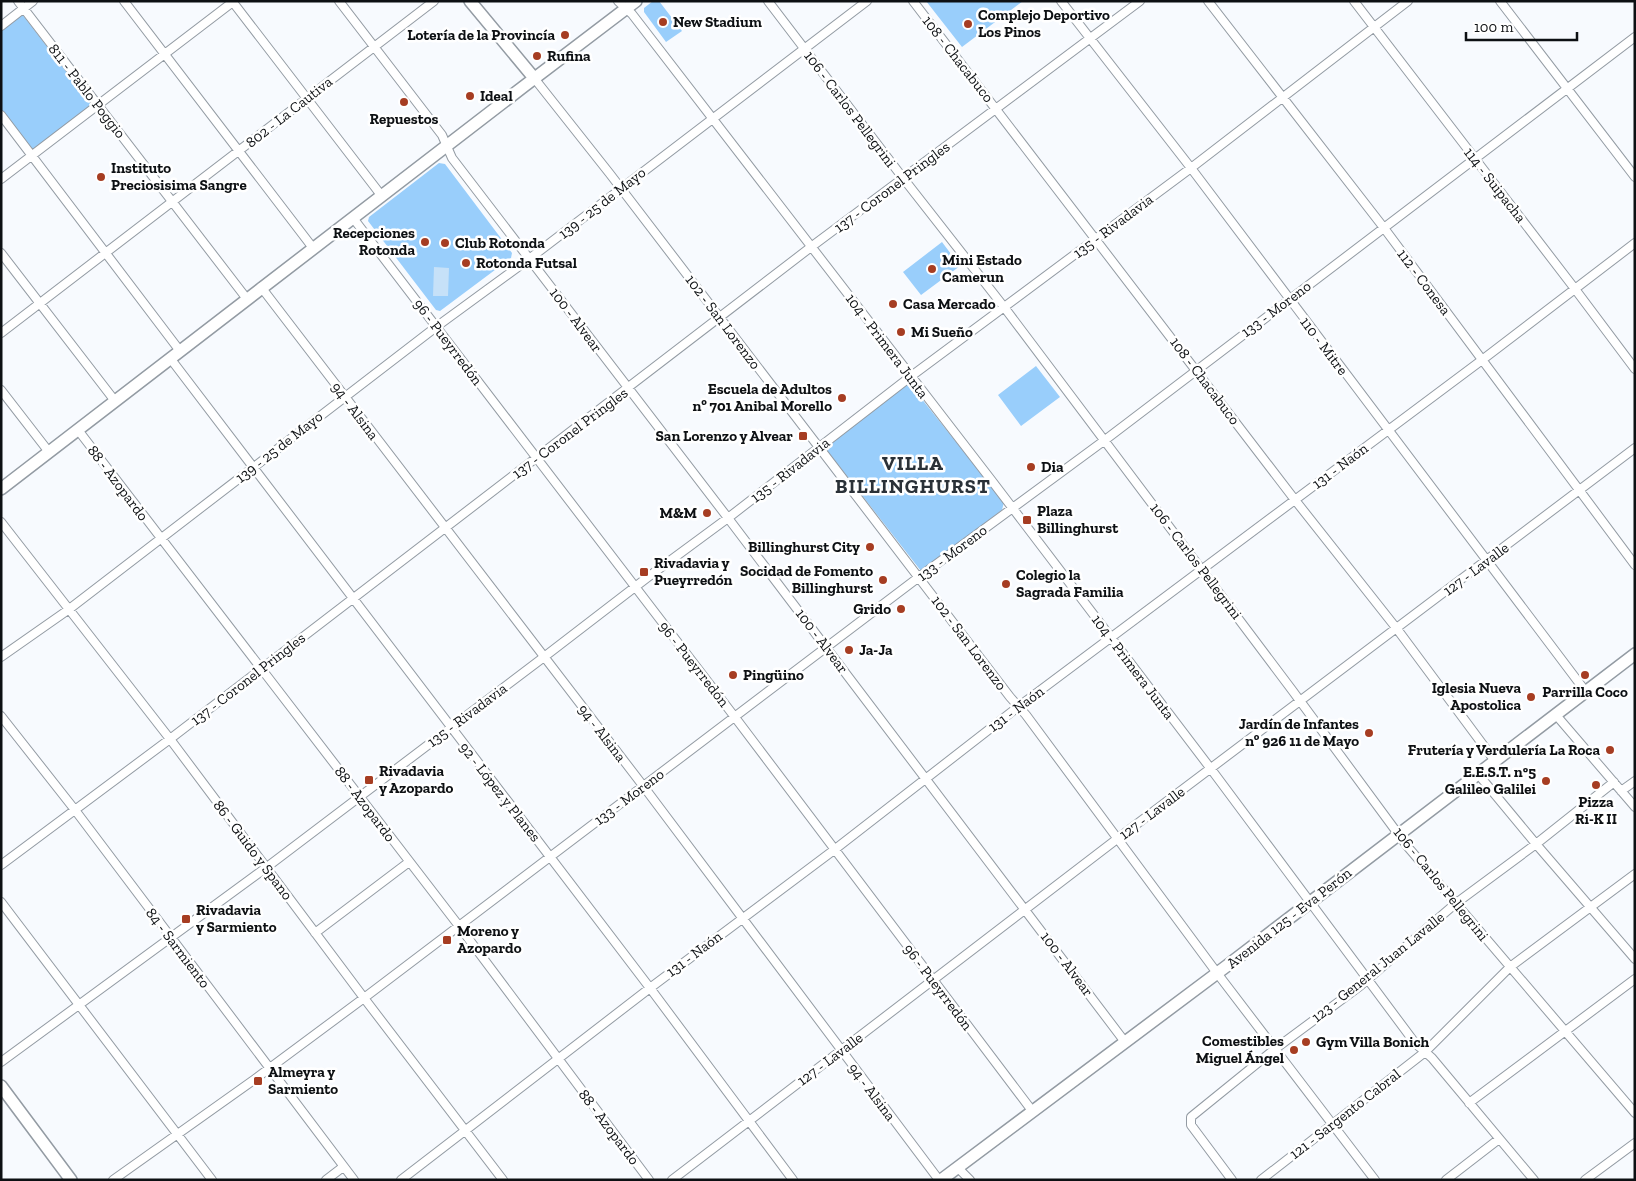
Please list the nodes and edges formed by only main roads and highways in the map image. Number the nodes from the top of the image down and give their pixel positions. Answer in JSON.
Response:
{"nodes":[{"id":1,"x":470,"y":1,"type":"edge"},
{"id":2,"x":627,"y":4,"type":"edge"},
{"id":3,"x":534,"y":78,"type":"junction"},
{"id":4,"x":1,"y":489,"type":"edge"},
{"id":5,"x":1635,"y":654,"type":"edge"},
{"id":6,"x":1,"y":1086,"type":"edge"},
{"id":7,"x":72,"y":1180,"type":"edge"},
{"id":8,"x":940,"y":1180,"type":"edge"}],
"edges":[{"from":1,"to":3,"type":"main road"},
{"from":2,"to":3,"type":"main road"},
{"from":3,"to":4,"type":"main road"},
{"from":5,"to":8,"type":"main road","name":"Avenida 125 - Eva Perón"},
{"from":6,"to":7,"type":"main road"}]}
